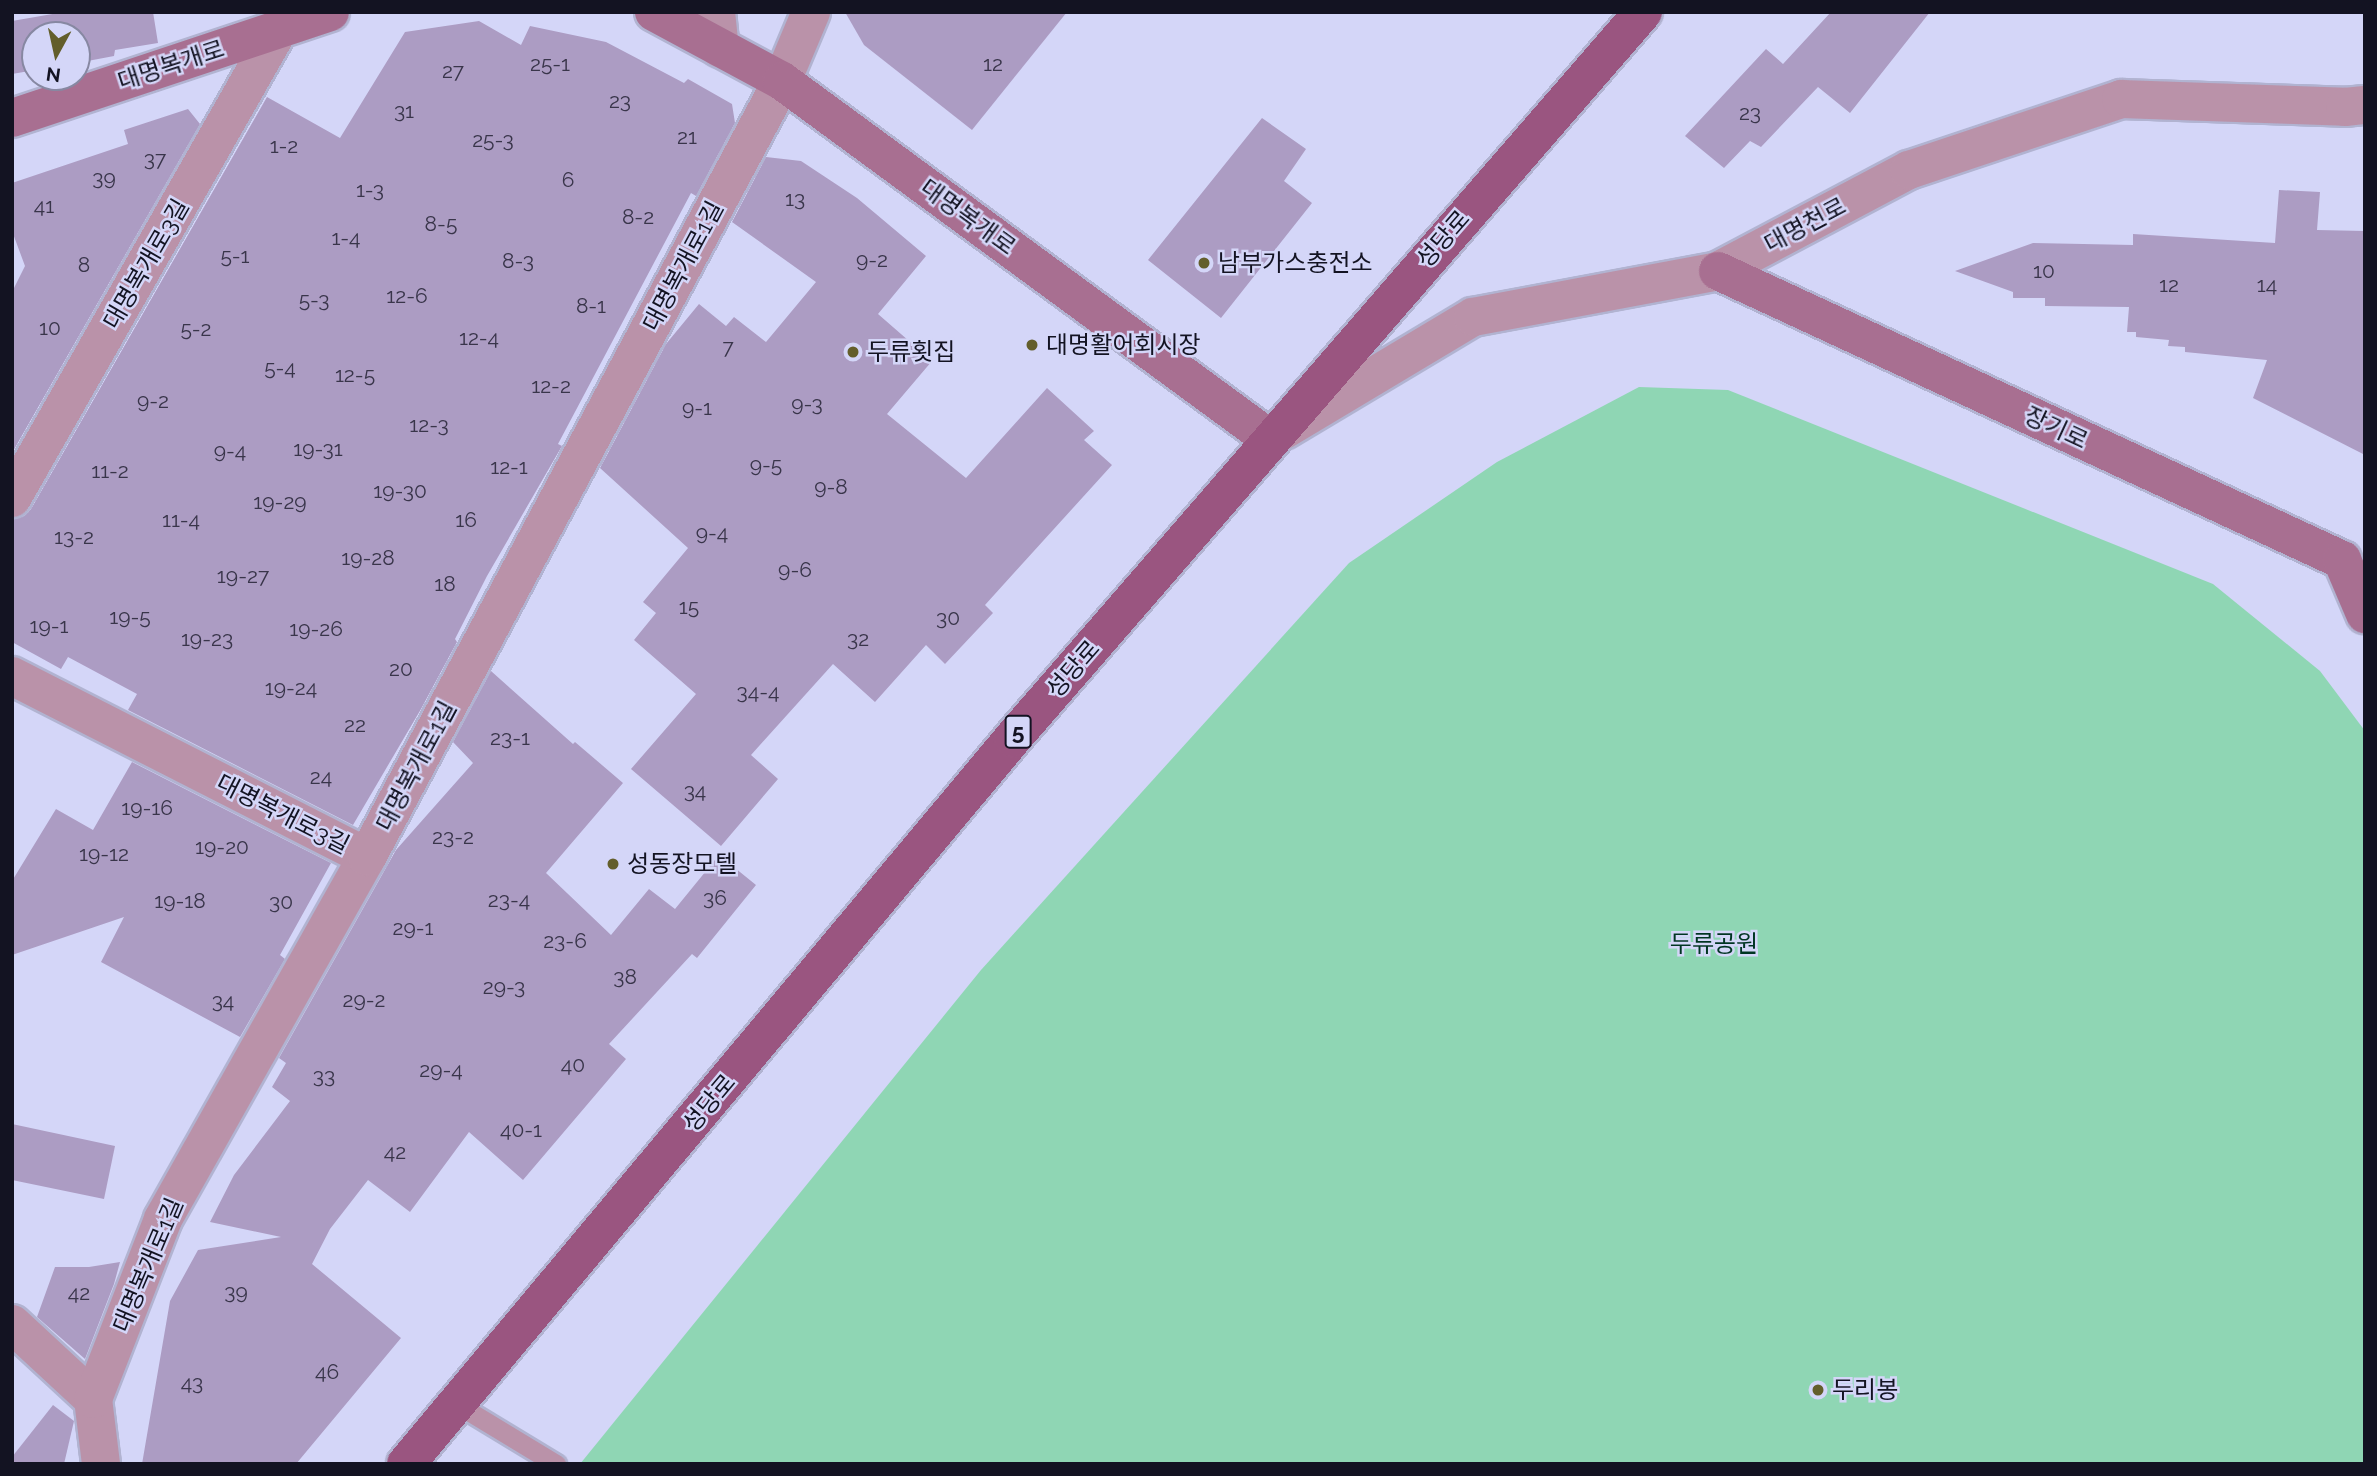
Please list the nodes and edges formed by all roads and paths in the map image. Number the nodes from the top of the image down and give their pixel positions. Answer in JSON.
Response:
{"nodes":[{"id":1,"x":330,"y":12,"type":"edge"},
{"id":2,"x":654,"y":12,"type":"edge"},
{"id":3,"x":811,"y":12,"type":"edge"},
{"id":4,"x":1643,"y":12,"type":"edge"},
{"id":5,"x":279,"y":29,"type":"junction"},
{"id":6,"x":718,"y":30,"type":"edge"},
{"id":7,"x":782,"y":81,"type":"junction"},
{"id":8,"x":2365,"y":105,"type":"edge"},
{"id":9,"x":12,"y":118,"type":"edge"},
{"id":10,"x":1718,"y":271,"type":"junction"},
{"id":11,"x":1270,"y":439,"type":"junction"},
{"id":12,"x":12,"y":499,"type":"edge"},
{"id":13,"x":2365,"y":614,"type":"edge"},
{"id":14,"x":12,"y":676,"type":"edge"},
{"id":15,"x":367,"y":857,"type":"junction"},
{"id":16,"x":12,"y":1324,"type":"edge"},
{"id":17,"x":93,"y":1399,"type":"junction"},
{"id":18,"x":457,"y":1404,"type":"junction"},
{"id":19,"x":102,"y":1464,"type":"edge"},
{"id":20,"x":407,"y":1464,"type":"edge"},
{"id":21,"x":556,"y":1464,"type":"edge"}],
"edges":[{"from":1,"to":5,"type":"main road","name":"대명복개로"},
{"from":2,"to":6,"type":"main road","name":"대명복개로"},
{"from":3,"to":7,"type":"street","name":"대명복개로1길"},
{"from":4,"to":11,"type":"main road","name":"성당로","number":"5"},
{"from":5,"to":9,"type":"main road","name":"대명복개로"},
{"from":5,"to":12,"type":"street","name":"대명복개로3길"},
{"from":6,"to":7,"type":"main road","name":"대명복개로"},
{"from":7,"to":11,"type":"main road","name":"대명복개로"},
{"from":7,"to":15,"type":"street","name":"대명복개로1길"},
{"from":8,"to":10,"type":"street","name":"대명천로"},
{"from":10,"to":11,"type":"street","name":"대명천로"},
{"from":10,"to":13,"type":"main road","name":"장기로"},
{"from":11,"to":18,"type":"main road","name":"성당로","number":"5"},
{"from":14,"to":15,"type":"street","name":"대명복개로3길"},
{"from":15,"to":17,"type":"street","name":"대명복개로1길"},
{"from":16,"to":17,"type":"street"},
{"from":17,"to":19,"type":"street","name":"대명복개로1길"},
{"from":18,"to":20,"type":"main road","name":"성당로","number":"5"},
{"from":18,"to":21,"type":"lane"}]}
